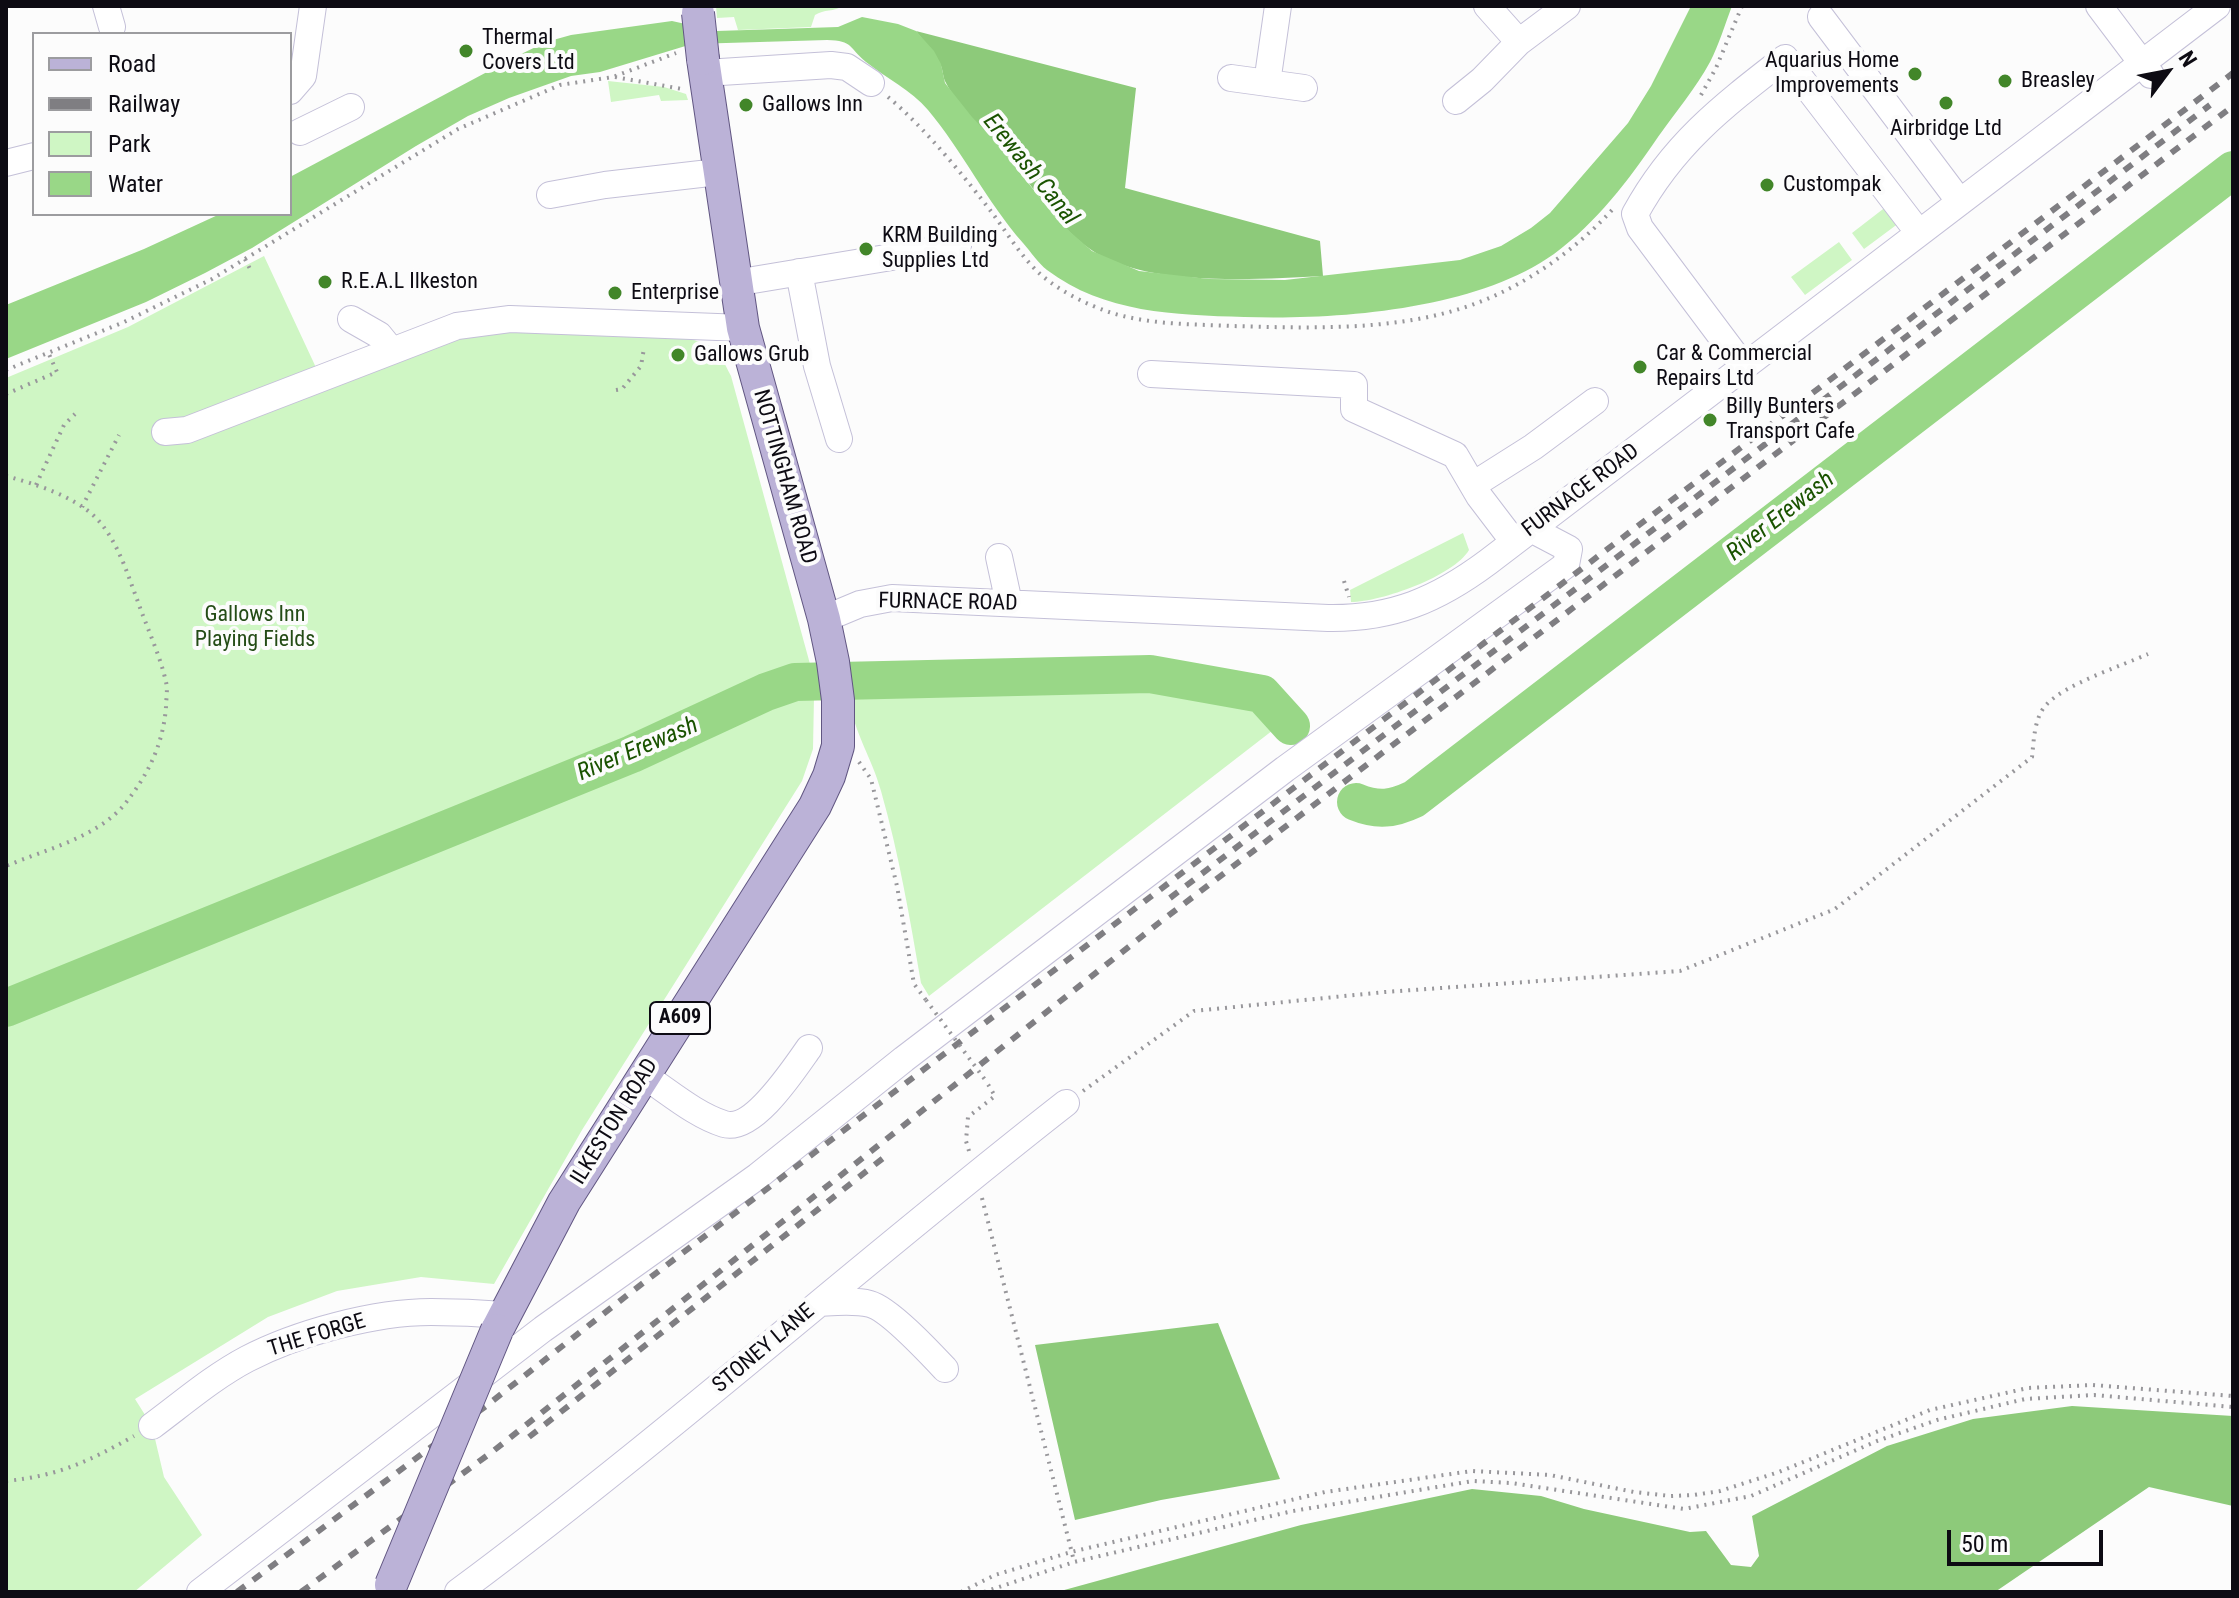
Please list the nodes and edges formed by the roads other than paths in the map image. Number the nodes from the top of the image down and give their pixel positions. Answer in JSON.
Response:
{"nodes":[{"id":1,"x":313,"y":6,"type":"edge"},
{"id":2,"x":1278,"y":6,"type":"edge"},
{"id":3,"x":1487,"y":6,"type":"edge"},
{"id":4,"x":2099,"y":6,"type":"edge"},
{"id":5,"x":2217,"y":6,"type":"edge"},
{"id":6,"x":698,"y":9,"type":"edge"},
{"id":7,"x":1563,"y":17,"type":"edge"},
{"id":8,"x":1821,"y":17,"type":"dead end"},
{"id":9,"x":1519,"y":42,"type":"junction"},
{"id":10,"x":696,"y":69,"type":"junction"},
{"id":11,"x":2147,"y":69,"type":"junction"},
{"id":12,"x":1231,"y":78,"type":"dead end"},
{"id":13,"x":871,"y":83,"type":"road end"},
{"id":14,"x":1267,"y":83,"type":"junction"},
{"id":15,"x":1304,"y":88,"type":"dead end"},
{"id":16,"x":292,"y":90,"type":"edge"},
{"id":17,"x":1472,"y":96,"type":"dead end"},
{"id":18,"x":351,"y":107,"type":"dead end"},
{"id":19,"x":32,"y":156,"type":"edge"},
{"id":20,"x":6,"y":163,"type":"edge"},
{"id":21,"x":718,"y":172,"type":"junction"},
{"id":22,"x":562,"y":185,"type":"dead end"},
{"id":23,"x":1960,"y":202,"type":"junction"},
{"id":24,"x":1919,"y":233,"type":"junction"},
{"id":25,"x":958,"y":246,"type":"dead end"},
{"id":26,"x":799,"y":272,"type":"junction"},
{"id":27,"x":735,"y":283,"type":"junction"},
{"id":28,"x":351,"y":319,"type":"dead end"},
{"id":29,"x":743,"y":328,"type":"junction"},
{"id":30,"x":392,"y":351,"type":"junction"},
{"id":31,"x":1744,"y":367,"type":"junction"},
{"id":32,"x":1151,"y":374,"type":"dead end"},
{"id":33,"x":1595,"y":401,"type":"dead end"},
{"id":34,"x":165,"y":432,"type":"dead end"},
{"id":35,"x":839,"y":439,"type":"dead end"},
{"id":36,"x":1473,"y":485,"type":"junction"},
{"id":37,"x":1523,"y":535,"type":"junction"},
{"id":38,"x":999,"y":557,"type":"dead end"},
{"id":39,"x":1009,"y":603,"type":"junction"},
{"id":40,"x":824,"y":619,"type":"junction"},
{"id":41,"x":833,"y":662,"type":"joint"},
{"id":42,"x":809,"y":1048,"type":"dead end"},
{"id":43,"x":643,"y":1075,"type":"junction"},
{"id":44,"x":1066,"y":1103,"type":"road end"},
{"id":45,"x":820,"y":1303,"type":"junction"},
{"id":46,"x":501,"y":1323,"type":"junction"},
{"id":47,"x":945,"y":1369,"type":"dead end"},
{"id":48,"x":152,"y":1426,"type":"road end"},
{"id":49,"x":390,"y":1589,"type":"edge"},
{"id":50,"x":200,"y":1592,"type":"edge"},
{"id":51,"x":458,"y":1592,"type":"edge"}],
"edges":[{"from":1,"to":16,"type":"street"},
{"from":2,"to":14,"type":"street"},
{"from":3,"to":9,"type":"street"},
{"from":4,"to":11,"type":"street"},
{"from":5,"to":11,"type":"street","name":"FURNACE ROAD"},
{"from":6,"to":10,"type":"main road","name":"NOTTINGHAM ROAD","number":"A609","bridge":true},
{"from":7,"to":9,"type":"street"},
{"from":8,"to":23,"type":"street"},
{"from":9,"to":17,"type":"street"},
{"from":10,"to":13,"type":"street"},
{"from":10,"to":21,"type":"main road","name":"NOTTINGHAM ROAD","number":"A609"},
{"from":11,"to":23,"type":"street","name":"FURNACE ROAD"},
{"from":12,"to":14,"type":"street"},
{"from":14,"to":15,"type":"street"},
{"from":16,"to":18,"type":"street"},
{"from":19,"to":20,"type":"street"},
{"from":21,"to":22,"type":"street"},
{"from":21,"to":27,"type":"main road","name":"NOTTINGHAM ROAD","number":"A609"},
{"from":23,"to":24,"type":"street","name":"FURNACE ROAD"},
{"from":24,"to":31,"type":"street","name":"FURNACE ROAD"},
{"from":24,"to":31,"type":"street"},
{"from":25,"to":26,"type":"street"},
{"from":26,"to":27,"type":"street"},
{"from":26,"to":35,"type":"street"},
{"from":27,"to":29,"type":"main road","name":"NOTTINGHAM ROAD","number":"A609"},
{"from":28,"to":30,"type":"street"},
{"from":29,"to":30,"type":"street"},
{"from":29,"to":40,"type":"main road","name":"NOTTINGHAM ROAD","number":"A609"},
{"from":30,"to":34,"type":"street"},
{"from":31,"to":37,"type":"street","name":"FURNACE ROAD"},
{"from":32,"to":36,"type":"street"},
{"from":33,"to":36,"type":"street"},
{"from":36,"to":37,"type":"street"},
{"from":37,"to":39,"type":"street","name":"FURNACE ROAD"},
{"from":37,"to":50,"type":"street"},
{"from":38,"to":39,"type":"street"},
{"from":39,"to":40,"type":"street","name":"FURNACE ROAD"},
{"from":40,"to":41,"type":"main road","name":"NOTTINGHAM ROAD","number":"A609"},
{"from":41,"to":43,"type":"main road","name":"ILKESTON ROAD","number":"A609"},
{"from":42,"to":43,"type":"street"},
{"from":43,"to":46,"type":"main road","name":"ILKESTON ROAD","number":"A609"},
{"from":44,"to":45,"type":"street","name":"STONEY LANE"},
{"from":45,"to":47,"type":"street"},
{"from":45,"to":51,"type":"street","name":"STONEY LANE"},
{"from":46,"to":48,"type":"street","name":"THE FORGE"},
{"from":46,"to":49,"type":"main road","name":"ILKESTON ROAD","number":"A609","bridge":true}]}
